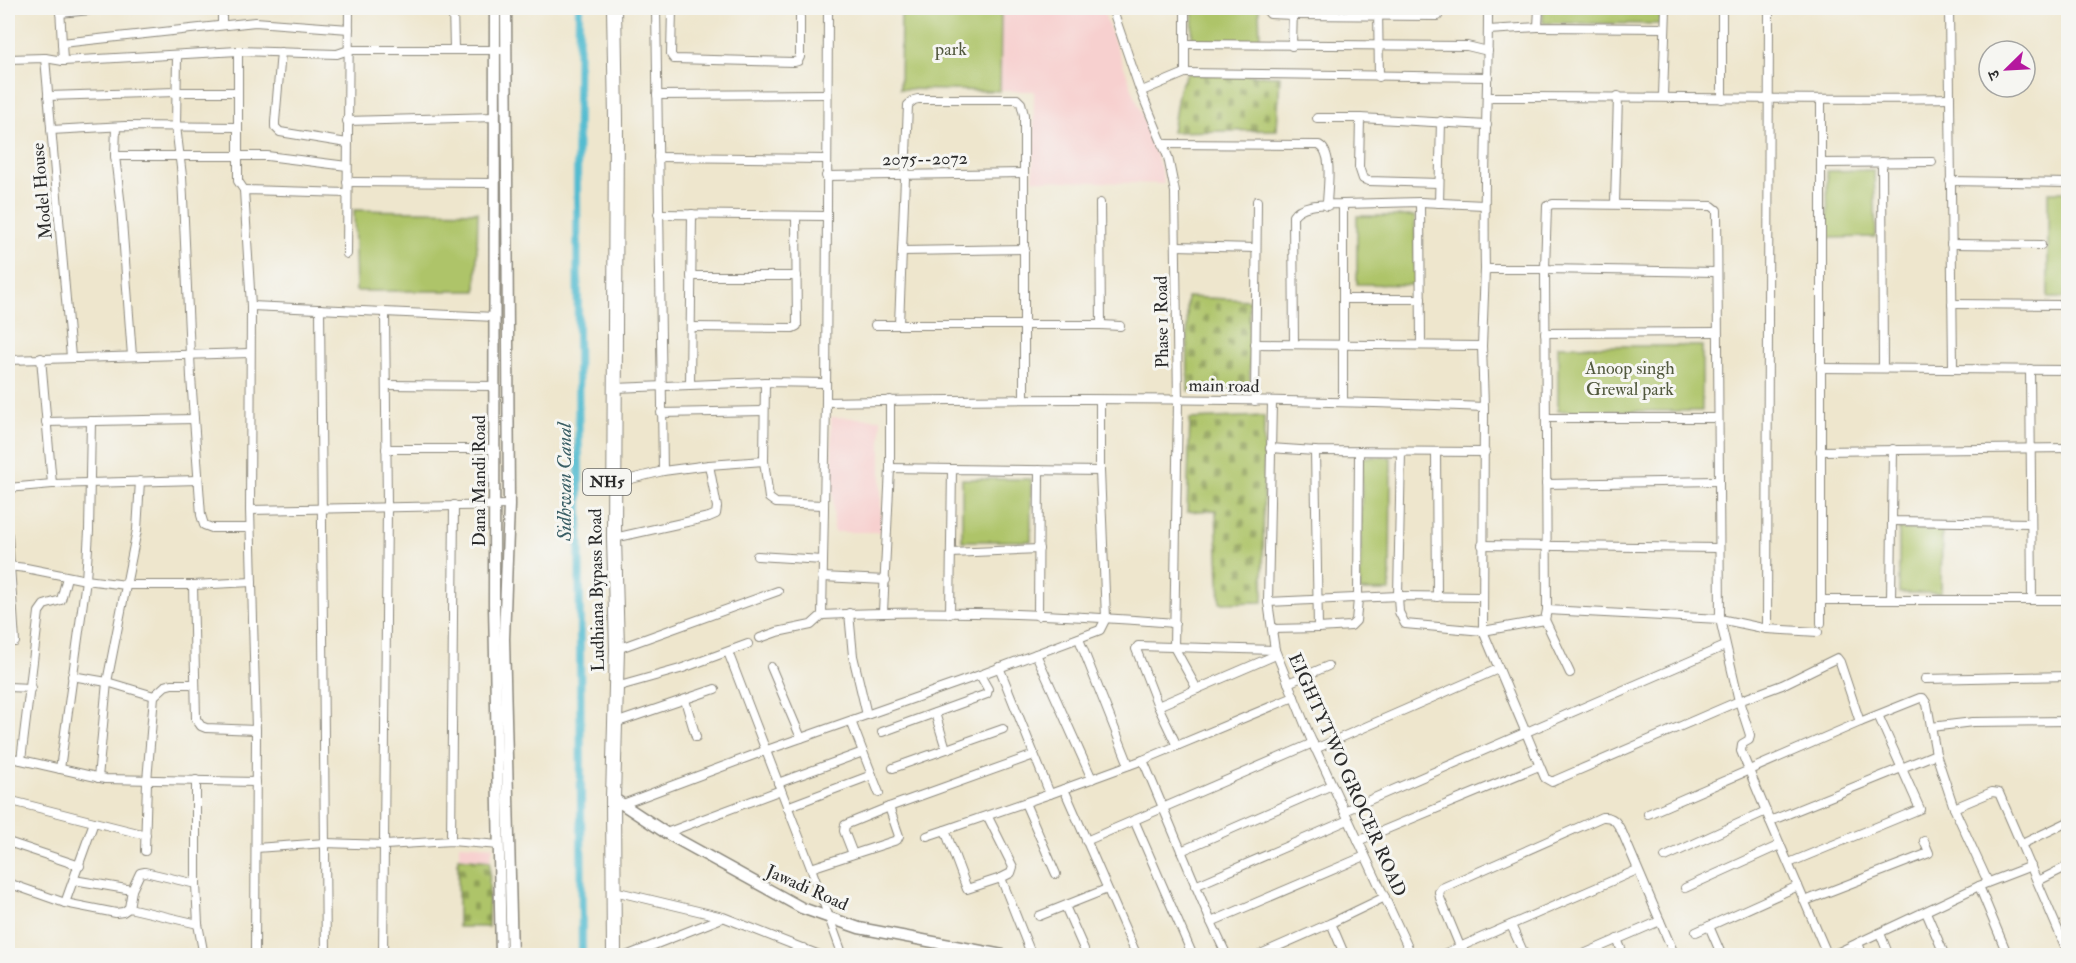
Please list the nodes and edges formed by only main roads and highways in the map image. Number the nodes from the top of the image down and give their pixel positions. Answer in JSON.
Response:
{"nodes":[{"id":1,"x":606,"y":8,"type":"edge"},
{"id":2,"x":614,"y":8,"type":"edge"},
{"id":3,"x":606,"y":956,"type":"edge"},
{"id":4,"x":614,"y":956,"type":"edge"}],
"edges":[{"from":1,"to":3,"type":"highway","name":"Ludhiana Bypass Road","number":"NH5"},
{"from":2,"to":4,"type":"highway","name":"Ludhiana Bypass Road","number":"NH5"}]}
